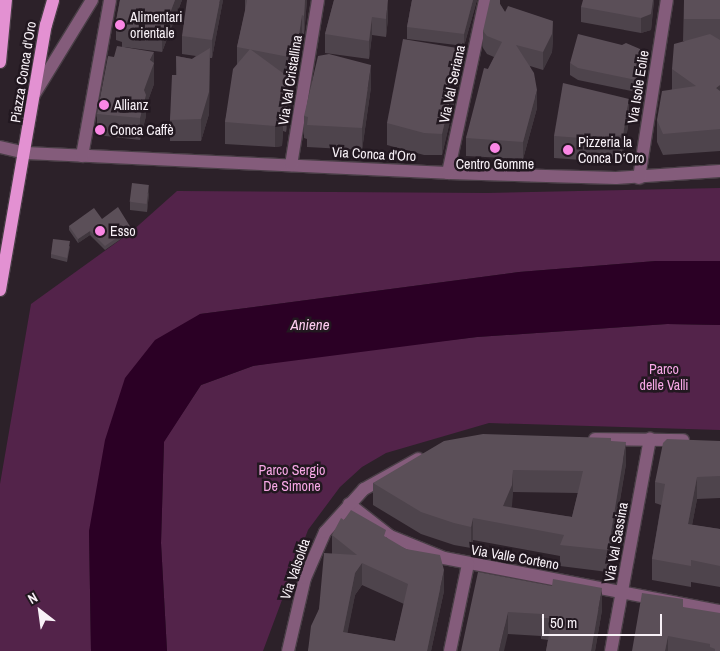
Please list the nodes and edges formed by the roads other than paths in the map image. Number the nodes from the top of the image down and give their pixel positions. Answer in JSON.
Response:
{"nodes":[{"id":1,"x":6,"y":0,"type":"edge"},
{"id":2,"x":53,"y":0,"type":"edge"},
{"id":3,"x":92,"y":0,"type":"edge"},
{"id":4,"x":110,"y":0,"type":"edge"},
{"id":5,"x":318,"y":0,"type":"edge"},
{"id":6,"x":485,"y":0,"type":"edge"},
{"id":7,"x":667,"y":0,"type":"edge"},
{"id":8,"x":0,"y":62,"type":"edge"},
{"id":9,"x":35,"y":93,"type":"junction"},
{"id":10,"x":0,"y":146,"type":"edge"},
{"id":11,"x":26,"y":153,"type":"junction"},
{"id":12,"x":82,"y":156,"type":"junction"},
{"id":13,"x":291,"y":165,"type":"junction"},
{"id":14,"x":720,"y":171,"type":"edge"},
{"id":15,"x":448,"y":173,"type":"junction"},
{"id":16,"x":639,"y":178,"type":"junction"},
{"id":17,"x":0,"y":290,"type":"edge"},
{"id":18,"x":584,"y":439,"type":"edge"},
{"id":19,"x":650,"y":439,"type":"junction"},
{"id":20,"x":700,"y":441,"type":"edge"},
{"id":21,"x":432,"y":453,"type":"edge"},
{"id":22,"x":349,"y":504,"type":"junction"},
{"id":23,"x":468,"y":564,"type":"junction"},
{"id":24,"x":623,"y":592,"type":"junction"},
{"id":25,"x":720,"y":610,"type":"edge"},
{"id":26,"x":288,"y":651,"type":"edge"},
{"id":27,"x":450,"y":651,"type":"edge"},
{"id":28,"x":611,"y":651,"type":"edge"}],
"edges":[{"from":1,"to":8,"type":"main road","name":"Piazza Conca d'Oro"},
{"from":2,"to":9,"type":"main road","name":"Piazza Conca d'Oro"},
{"from":3,"to":9,"type":"street"},
{"from":4,"to":12,"type":"street"},
{"from":5,"to":13,"type":"street","name":"Via Val Cristallina"},
{"from":6,"to":15,"type":"street","name":"Via Val Seriana"},
{"from":7,"to":16,"type":"street","name":"Via Isole Eolie"},
{"from":9,"to":11,"type":"main road","name":"Piazza Conca d'Oro"},
{"from":10,"to":11,"type":"street"},
{"from":11,"to":12,"type":"street","name":"Via Conca d'Oro"},
{"from":11,"to":17,"type":"main road","name":"Piazza Conca d'Oro"},
{"from":12,"to":13,"type":"street","name":"Via Conca d'Oro"},
{"from":13,"to":15,"type":"street","name":"Via Conca d'Oro"},
{"from":14,"to":16,"type":"street","name":"Via Conca d'Oro"},
{"from":15,"to":16,"type":"street","name":"Via Conca d'Oro"},
{"from":18,"to":19,"type":"street"},
{"from":19,"to":20,"type":"street"},
{"from":19,"to":24,"type":"street","name":"Via Val Sassina"},
{"from":21,"to":22,"type":"street","name":"Via Valsolda"},
{"from":22,"to":23,"type":"street","name":"Via Valle Corteno"},
{"from":22,"to":26,"type":"street","name":"Via Valsolda"},
{"from":23,"to":24,"type":"street","name":"Via Valle Corteno"},
{"from":23,"to":27,"type":"street"},
{"from":24,"to":25,"type":"street","name":"Via Valle Corteno"},
{"from":24,"to":28,"type":"street","name":"Via Val Sassina"}]}
